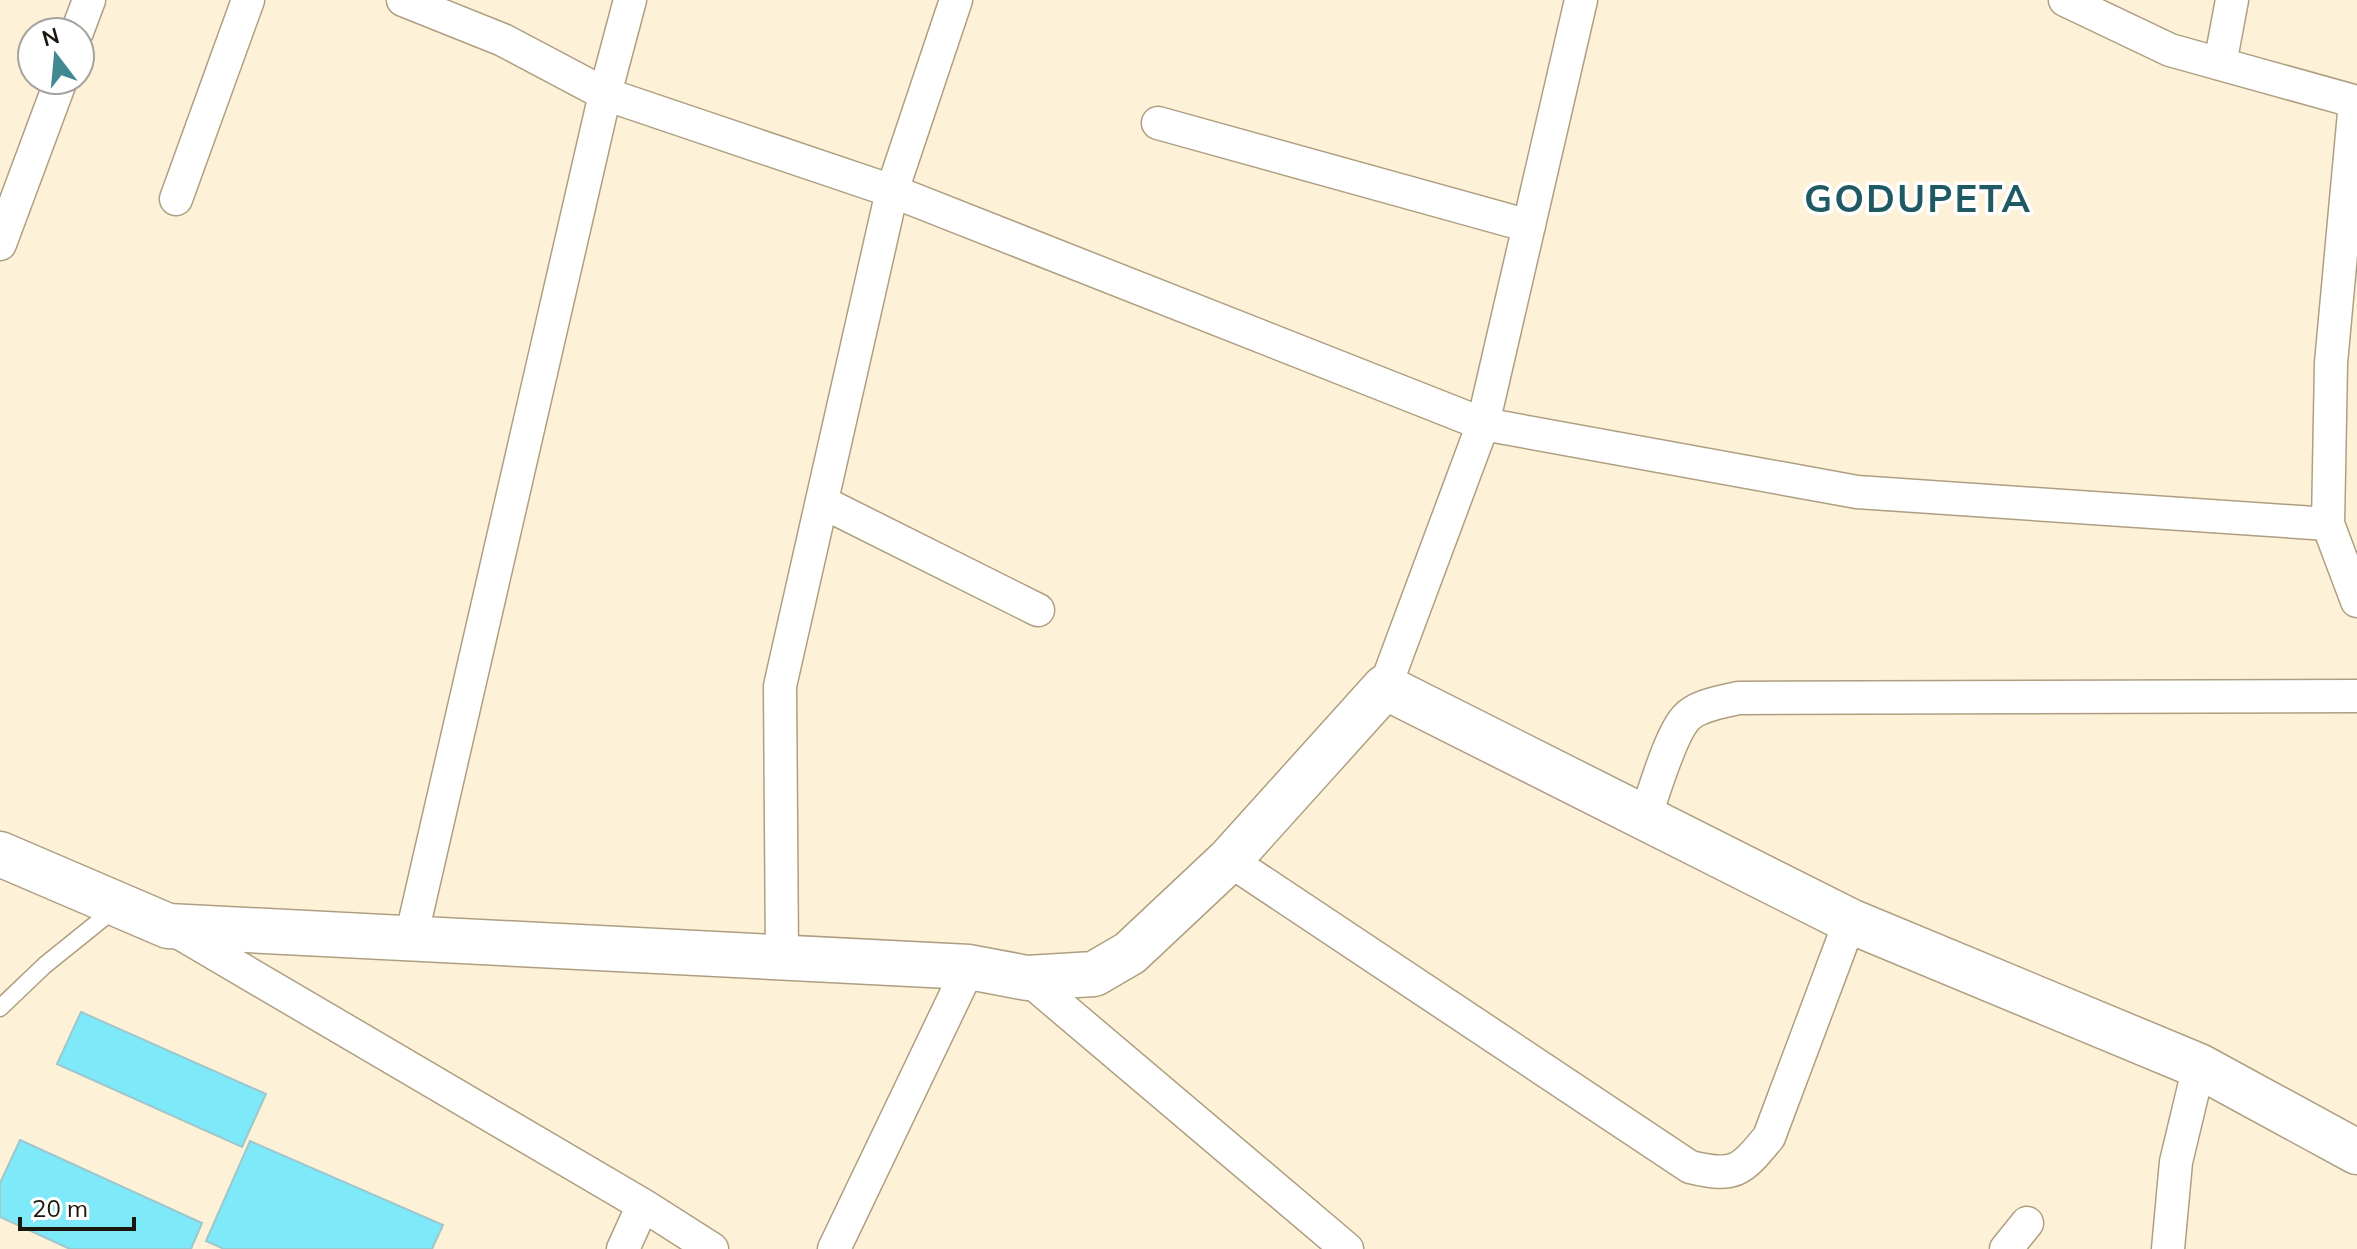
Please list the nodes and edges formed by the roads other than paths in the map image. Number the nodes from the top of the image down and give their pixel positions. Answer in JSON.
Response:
{"nodes":[{"id":1,"x":248,"y":0,"type":"edge"},
{"id":2,"x":403,"y":0,"type":"edge"},
{"id":3,"x":630,"y":0,"type":"edge"},
{"id":4,"x":956,"y":0,"type":"edge"},
{"id":5,"x":1581,"y":0,"type":"edge"},
{"id":6,"x":2065,"y":0,"type":"edge"},
{"id":7,"x":2232,"y":0,"type":"edge"},
{"id":8,"x":2220,"y":64,"type":"junction"},
{"id":9,"x":605,"y":94,"type":"junction"},
{"id":10,"x":55,"y":96,"type":"edge"},
{"id":11,"x":2356,"y":102,"type":"edge"},
{"id":12,"x":1158,"y":123,"type":"dead end"},
{"id":13,"x":892,"y":191,"type":"junction"},
{"id":14,"x":176,"y":199,"type":"dead end"},
{"id":15,"x":1529,"y":226,"type":"junction"},
{"id":16,"x":0,"y":244,"type":"edge"},
{"id":17,"x":1483,"y":424,"type":"junction"},
{"id":18,"x":822,"y":502,"type":"junction"},
{"id":19,"x":2328,"y":524,"type":"junction"},
{"id":20,"x":2357,"y":599,"type":"edge"},
{"id":21,"x":1038,"y":610,"type":"dead end"},
{"id":22,"x":1385,"y":687,"type":"junction"},
{"id":23,"x":2357,"y":696,"type":"edge"},
{"id":24,"x":1645,"y":817,"type":"junction"},
{"id":25,"x":0,"y":854,"type":"edge"},
{"id":26,"x":1229,"y":860,"type":"junction"},
{"id":27,"x":120,"y":905,"type":"junction"},
{"id":28,"x":1850,"y":921,"type":"junction"},
{"id":29,"x":168,"y":926,"type":"junction"},
{"id":30,"x":411,"y":938,"type":"junction"},
{"id":31,"x":782,"y":958,"type":"junction"},
{"id":32,"x":969,"y":967,"type":"junction"},
{"id":33,"x":1027,"y":978,"type":"junction"},
{"id":34,"x":0,"y":1008,"type":"edge"},
{"id":35,"x":2199,"y":1066,"type":"junction"},
{"id":36,"x":2357,"y":1152,"type":"edge"},
{"id":37,"x":643,"y":1205,"type":"junction"},
{"id":38,"x":2027,"y":1223,"type":"dead end"},
{"id":39,"x":623,"y":1249,"type":"edge"},
{"id":40,"x":712,"y":1249,"type":"edge"},
{"id":41,"x":834,"y":1249,"type":"edge"},
{"id":42,"x":1347,"y":1249,"type":"edge"},
{"id":43,"x":2006,"y":1249,"type":"edge"},
{"id":44,"x":2168,"y":1249,"type":"edge"}],
"edges":[{"from":1,"to":14,"type":"street"},
{"from":2,"to":9,"type":"street"},
{"from":3,"to":9,"type":"street"},
{"from":4,"to":13,"type":"street"},
{"from":5,"to":15,"type":"street"},
{"from":6,"to":8,"type":"street"},
{"from":7,"to":8,"type":"street"},
{"from":8,"to":11,"type":"street"},
{"from":9,"to":13,"type":"street"},
{"from":9,"to":30,"type":"street"},
{"from":10,"to":16,"type":"street"},
{"from":11,"to":19,"type":"street"},
{"from":12,"to":15,"type":"street"},
{"from":13,"to":17,"type":"street"},
{"from":13,"to":18,"type":"street"},
{"from":15,"to":17,"type":"street"},
{"from":17,"to":19,"type":"street"},
{"from":17,"to":22,"type":"street"},
{"from":18,"to":21,"type":"street"},
{"from":18,"to":31,"type":"street"},
{"from":19,"to":20,"type":"street"},
{"from":22,"to":24,"type":"street"},
{"from":22,"to":26,"type":"street"},
{"from":23,"to":24,"type":"street"},
{"from":24,"to":28,"type":"street"},
{"from":25,"to":27,"type":"street"},
{"from":26,"to":28,"type":"street"},
{"from":26,"to":33,"type":"street"},
{"from":27,"to":29,"type":"street"},
{"from":27,"to":34,"type":"lane"},
{"from":28,"to":35,"type":"street"},
{"from":29,"to":30,"type":"street"},
{"from":29,"to":37,"type":"street"},
{"from":30,"to":31,"type":"street"},
{"from":31,"to":32,"type":"street"},
{"from":32,"to":33,"type":"street"},
{"from":32,"to":41,"type":"street"},
{"from":33,"to":42,"type":"street"},
{"from":35,"to":36,"type":"street"},
{"from":35,"to":44,"type":"street"},
{"from":37,"to":39,"type":"street"},
{"from":37,"to":40,"type":"street"},
{"from":38,"to":43,"type":"street"}]}
